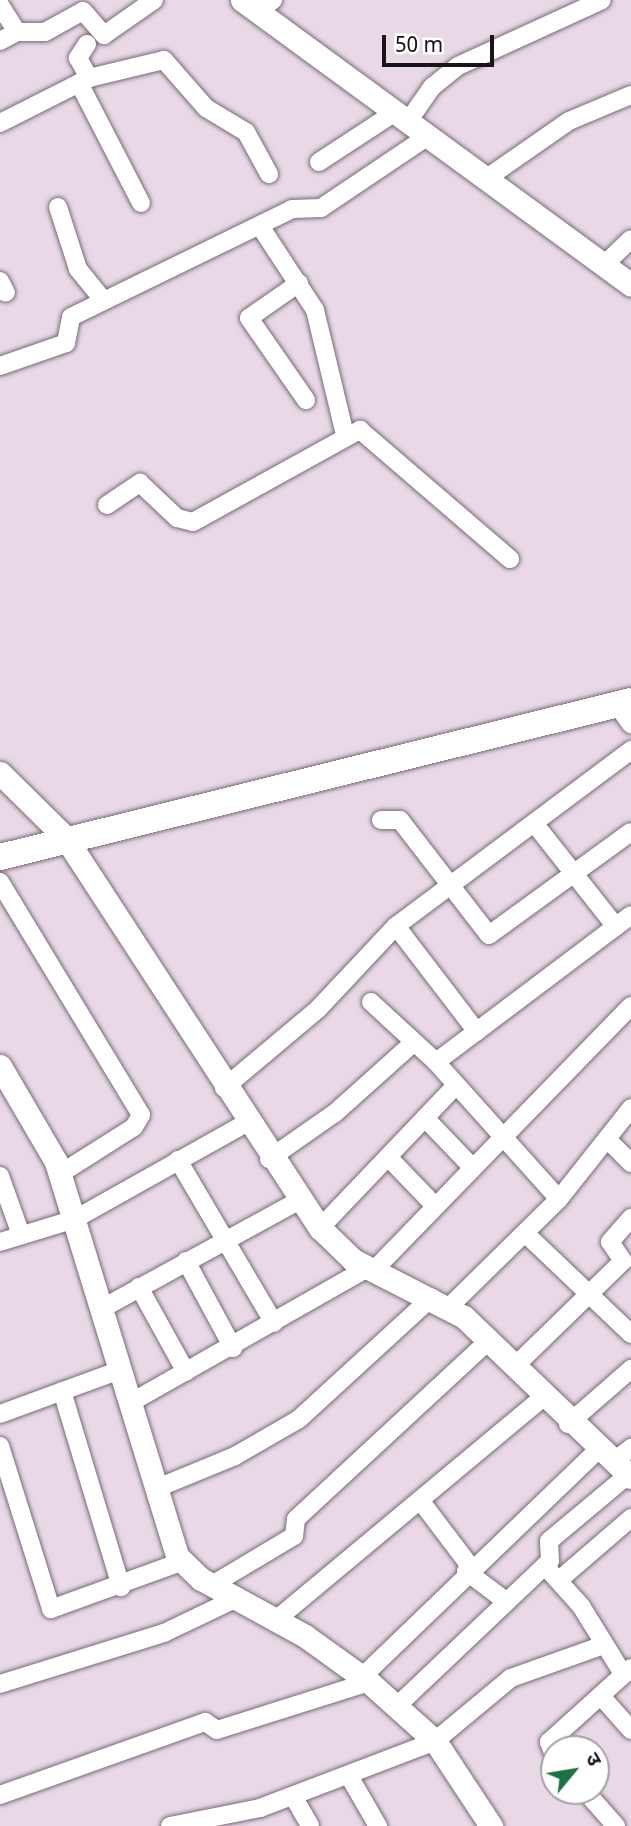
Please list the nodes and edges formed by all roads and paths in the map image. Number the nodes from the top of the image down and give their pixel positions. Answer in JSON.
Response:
{"nodes":[{"id":1,"x":154,"y":0,"type":"edge"},
{"id":2,"x":593,"y":2,"type":"edge"},
{"id":3,"x":258,"y":4,"type":"edge"},
{"id":4,"x":0,"y":5,"type":"edge"},
{"id":5,"x":17,"y":32,"type":"junction"},
{"id":6,"x":96,"y":40,"type":"junction"},
{"id":7,"x":0,"y":41,"type":"edge"},
{"id":8,"x":84,"y":80,"type":"junction"},
{"id":9,"x":631,"y":95,"type":"edge"},
{"id":10,"x":403,"y":116,"type":"junction"},
{"id":11,"x":0,"y":123,"type":"edge"},
{"id":12,"x":428,"y":136,"type":"junction"},
{"id":13,"x":319,"y":162,"type":"dead end"},
{"id":14,"x":270,"y":173,"type":"dead end"},
{"id":15,"x":487,"y":178,"type":"junction"},
{"id":16,"x":141,"y":203,"type":"dead end"},
{"id":17,"x":58,"y":207,"type":"dead end"},
{"id":18,"x":260,"y":226,"type":"junction"},
{"id":19,"x":631,"y":239,"type":"edge"},
{"id":20,"x":604,"y":265,"type":"junction"},
{"id":21,"x":299,"y":283,"type":"junction"},
{"id":22,"x":631,"y":285,"type":"edge"},
{"id":23,"x":104,"y":301,"type":"junction"},
{"id":24,"x":0,"y":366,"type":"edge"},
{"id":25,"x":306,"y":400,"type":"dead end"},
{"id":26,"x":345,"y":435,"type":"junction"},
{"id":27,"x":107,"y":505,"type":"dead end"},
{"id":28,"x":510,"y":559,"type":"dead end"},
{"id":29,"x":626,"y":710,"type":"edge"},
{"id":30,"x":631,"y":750,"type":"edge"},
{"id":31,"x":0,"y":773,"type":"edge"},
{"id":32,"x":381,"y":820,"type":"dead end"},
{"id":33,"x":534,"y":823,"type":"junction"},
{"id":34,"x":631,"y":832,"type":"edge"},
{"id":35,"x":65,"y":837,"type":"junction"},
{"id":36,"x":0,"y":857,"type":"edge"},
{"id":37,"x":575,"y":875,"type":"junction"},
{"id":38,"x":0,"y":882,"type":"edge"},
{"id":39,"x":450,"y":886,"type":"junction"},
{"id":40,"x":631,"y":915,"type":"edge"},
{"id":41,"x":396,"y":926,"type":"junction"},
{"id":42,"x":616,"y":927,"type":"junction"},
{"id":43,"x":371,"y":1002,"type":"dead end"},
{"id":44,"x":631,"y":1006,"type":"edge"},
{"id":45,"x":477,"y":1032,"type":"junction"},
{"id":46,"x":414,"y":1042,"type":"junction"},
{"id":47,"x":436,"y":1062,"type":"junction"},
{"id":48,"x":0,"y":1066,"type":"edge"},
{"id":49,"x":457,"y":1085,"type":"junction"},
{"id":50,"x":224,"y":1088,"type":"junction"},
{"id":51,"x":631,"y":1108,"type":"edge"},
{"id":52,"x":425,"y":1118,"type":"junction"},
{"id":53,"x":246,"y":1123,"type":"junction"},
{"id":54,"x":502,"y":1136,"type":"junction"},
{"id":55,"x":607,"y":1139,"type":"junction"},
{"id":56,"x":388,"y":1157,"type":"junction"},
{"id":57,"x":269,"y":1159,"type":"junction"},
{"id":58,"x":178,"y":1160,"type":"junction"},
{"id":59,"x":631,"y":1163,"type":"edge"},
{"id":60,"x":472,"y":1167,"type":"junction"},
{"id":61,"x":60,"y":1174,"type":"junction"},
{"id":62,"x":0,"y":1176,"type":"edge"},
{"id":63,"x":559,"y":1199,"type":"junction"},
{"id":64,"x":298,"y":1201,"type":"junction"},
{"id":65,"x":435,"y":1206,"type":"junction"},
{"id":66,"x":631,"y":1218,"type":"edge"},
{"id":67,"x":75,"y":1219,"type":"junction"},
{"id":68,"x":320,"y":1228,"type":"junction"},
{"id":69,"x":526,"y":1234,"type":"junction"},
{"id":70,"x":22,"y":1235,"type":"junction"},
{"id":71,"x":224,"y":1240,"type":"junction"},
{"id":72,"x":0,"y":1241,"type":"edge"},
{"id":73,"x":627,"y":1257,"type":"edge"},
{"id":74,"x":186,"y":1261,"type":"junction"},
{"id":75,"x":372,"y":1269,"type":"junction"},
{"id":76,"x":139,"y":1287,"type":"junction"},
{"id":77,"x":589,"y":1294,"type":"junction"},
{"id":78,"x":441,"y":1302,"type":"junction"},
{"id":79,"x":101,"y":1309,"type":"junction"},
{"id":80,"x":274,"y":1323,"type":"junction"},
{"id":81,"x":631,"y":1335,"type":"edge"},
{"id":82,"x":489,"y":1340,"type":"junction"},
{"id":83,"x":233,"y":1348,"type":"junction"},
{"id":84,"x":514,"y":1367,"type":"junction"},
{"id":85,"x":631,"y":1369,"type":"edge"},
{"id":86,"x":120,"y":1370,"type":"junction"},
{"id":87,"x":186,"y":1372,"type":"junction"},
{"id":88,"x":62,"y":1391,"type":"junction"},
{"id":89,"x":543,"y":1397,"type":"junction"},
{"id":90,"x":130,"y":1403,"type":"junction"},
{"id":91,"x":0,"y":1414,"type":"edge"},
{"id":92,"x":568,"y":1424,"type":"junction"},
{"id":93,"x":0,"y":1446,"type":"edge"},
{"id":94,"x":621,"y":1462,"type":"edge"},
{"id":95,"x":155,"y":1489,"type":"junction"},
{"id":96,"x":420,"y":1500,"type":"junction"},
{"id":97,"x":631,"y":1518,"type":"edge"},
{"id":98,"x":181,"y":1562,"type":"junction"},
{"id":99,"x":545,"y":1566,"type":"junction"},
{"id":100,"x":468,"y":1569,"type":"junction"},
{"id":101,"x":559,"y":1580,"type":"junction"},
{"id":102,"x":212,"y":1585,"type":"junction"},
{"id":103,"x":121,"y":1587,"type":"junction"},
{"id":104,"x":239,"y":1597,"type":"junction"},
{"id":105,"x":507,"y":1602,"type":"junction"},
{"id":106,"x":277,"y":1619,"type":"junction"},
{"id":107,"x":601,"y":1646,"type":"junction"},
{"id":108,"x":627,"y":1671,"type":"edge"},
{"id":109,"x":366,"y":1679,"type":"junction"},
{"id":110,"x":0,"y":1684,"type":"edge"},
{"id":111,"x":601,"y":1696,"type":"junction"},
{"id":112,"x":397,"y":1706,"type":"junction"},
{"id":113,"x":631,"y":1730,"type":"edge"},
{"id":114,"x":557,"y":1735,"type":"edge"},
{"id":115,"x":435,"y":1741,"type":"junction"},
{"id":116,"x":348,"y":1776,"type":"junction"},
{"id":117,"x":0,"y":1795,"type":"edge"},
{"id":118,"x":293,"y":1796,"type":"junction"},
{"id":119,"x":597,"y":1805,"type":"edge"},
{"id":120,"x":239,"y":1820,"type":"edge"},
{"id":121,"x":170,"y":1826,"type":"edge"},
{"id":122,"x":310,"y":1826,"type":"edge"},
{"id":123,"x":378,"y":1826,"type":"edge"},
{"id":124,"x":491,"y":1826,"type":"edge"},
{"id":125,"x":616,"y":1826,"type":"edge"}],
"edges":[{"from":1,"to":6,"type":"street"},
{"from":2,"to":10,"type":"street"},
{"from":3,"to":10,"type":"street"},
{"from":4,"to":5,"type":"street"},
{"from":5,"to":6,"type":"street"},
{"from":5,"to":7,"type":"street"},
{"from":6,"to":8,"type":"street"},
{"from":8,"to":11,"type":"street"},
{"from":8,"to":14,"type":"street"},
{"from":8,"to":16,"type":"street"},
{"from":9,"to":15,"type":"street"},
{"from":10,"to":12,"type":"street"},
{"from":10,"to":13,"type":"street"},
{"from":12,"to":15,"type":"street"},
{"from":12,"to":18,"type":"street"},
{"from":15,"to":20,"type":"street"},
{"from":17,"to":23,"type":"street"},
{"from":18,"to":21,"type":"street"},
{"from":18,"to":23,"type":"street"},
{"from":19,"to":20,"type":"street"},
{"from":20,"to":22,"type":"street"},
{"from":21,"to":25,"type":"street"},
{"from":21,"to":26,"type":"street"},
{"from":23,"to":24,"type":"street"},
{"from":26,"to":27,"type":"street"},
{"from":26,"to":28,"type":"street"},
{"from":29,"to":35,"type":"main road"},
{"from":30,"to":33,"type":"street"},
{"from":31,"to":35,"type":"street"},
{"from":32,"to":39,"type":"street"},
{"from":33,"to":37,"type":"street"},
{"from":33,"to":39,"type":"street"},
{"from":34,"to":37,"type":"street"},
{"from":35,"to":36,"type":"main road"},
{"from":35,"to":50,"type":"street"},
{"from":37,"to":39,"type":"street"},
{"from":37,"to":42,"type":"street"},
{"from":38,"to":61,"type":"street"},
{"from":39,"to":41,"type":"street"},
{"from":40,"to":42,"type":"street"},
{"from":41,"to":45,"type":"street"},
{"from":41,"to":50,"type":"street"},
{"from":42,"to":45,"type":"street"},
{"from":43,"to":46,"type":"street"},
{"from":44,"to":54,"type":"street"},
{"from":45,"to":47,"type":"street"},
{"from":46,"to":47,"type":"street"},
{"from":46,"to":57,"type":"street"},
{"from":47,"to":49,"type":"street"},
{"from":48,"to":61,"type":"street"},
{"from":49,"to":52,"type":"street"},
{"from":49,"to":54,"type":"street"},
{"from":50,"to":53,"type":"street"},
{"from":51,"to":55,"type":"street"},
{"from":52,"to":56,"type":"street"},
{"from":52,"to":60,"type":"street"},
{"from":53,"to":57,"type":"street"},
{"from":53,"to":58,"type":"street"},
{"from":54,"to":60,"type":"street"},
{"from":54,"to":63,"type":"street"},
{"from":55,"to":59,"type":"street"},
{"from":55,"to":63,"type":"street"},
{"from":56,"to":65,"type":"street"},
{"from":56,"to":68,"type":"street"},
{"from":57,"to":64,"type":"street"},
{"from":58,"to":67,"type":"street"},
{"from":58,"to":71,"type":"street"},
{"from":60,"to":65,"type":"street"},
{"from":61,"to":67,"type":"street"},
{"from":62,"to":70,"type":"street"},
{"from":63,"to":69,"type":"street"},
{"from":64,"to":68,"type":"street"},
{"from":64,"to":71,"type":"street"},
{"from":65,"to":75,"type":"street"},
{"from":66,"to":73,"type":"street"},
{"from":67,"to":70,"type":"street"},
{"from":67,"to":79,"type":"street"},
{"from":68,"to":75,"type":"street"},
{"from":69,"to":77,"type":"street"},
{"from":69,"to":78,"type":"street"},
{"from":70,"to":72,"type":"street"},
{"from":71,"to":74,"type":"street"},
{"from":71,"to":80,"type":"street"},
{"from":73,"to":77,"type":"street"},
{"from":74,"to":76,"type":"street"},
{"from":74,"to":83,"type":"street"},
{"from":75,"to":78,"type":"street"},
{"from":75,"to":80,"type":"street"},
{"from":76,"to":79,"type":"street"},
{"from":76,"to":87,"type":"street"},
{"from":77,"to":81,"type":"street"},
{"from":77,"to":84,"type":"street"},
{"from":78,"to":82,"type":"street"},
{"from":78,"to":95,"type":"street"},
{"from":79,"to":86,"type":"street"},
{"from":80,"to":83,"type":"street"},
{"from":82,"to":84,"type":"street"},
{"from":82,"to":102,"type":"street"},
{"from":83,"to":87,"type":"street"},
{"from":84,"to":89,"type":"street"},
{"from":85,"to":92,"type":"street"},
{"from":86,"to":88,"type":"street"},
{"from":86,"to":90,"type":"street"},
{"from":87,"to":90,"type":"street"},
{"from":88,"to":91,"type":"street"},
{"from":88,"to":103,"type":"street"},
{"from":89,"to":92,"type":"street"},
{"from":89,"to":96,"type":"street"},
{"from":90,"to":95,"type":"street"},
{"from":92,"to":94,"type":"street"},
{"from":93,"to":103,"type":"street"},
{"from":94,"to":99,"type":"street"},
{"from":94,"to":100,"type":"street"},
{"from":95,"to":98,"type":"street"},
{"from":96,"to":100,"type":"street"},
{"from":96,"to":106,"type":"street"},
{"from":97,"to":101,"type":"street"},
{"from":98,"to":102,"type":"street"},
{"from":98,"to":103,"type":"street"},
{"from":99,"to":101,"type":"street"},
{"from":99,"to":105,"type":"street"},
{"from":100,"to":105,"type":"street"},
{"from":100,"to":109,"type":"street"},
{"from":101,"to":107,"type":"street"},
{"from":102,"to":104,"type":"street"},
{"from":104,"to":106,"type":"street"},
{"from":104,"to":110,"type":"street"},
{"from":105,"to":112,"type":"street"},
{"from":106,"to":109,"type":"street"},
{"from":107,"to":108,"type":"street"},
{"from":107,"to":115,"type":"street"},
{"from":108,"to":111,"type":"street"},
{"from":109,"to":112,"type":"street"},
{"from":109,"to":117,"type":"street"},
{"from":111,"to":113,"type":"street"},
{"from":111,"to":114,"type":"street"},
{"from":112,"to":115,"type":"street"},
{"from":115,"to":116,"type":"street"},
{"from":115,"to":124,"type":"street"},
{"from":116,"to":118,"type":"street"},
{"from":116,"to":123,"type":"street"},
{"from":118,"to":120,"type":"street"},
{"from":118,"to":122,"type":"street"},
{"from":119,"to":125,"type":"street"},
{"from":120,"to":121,"type":"street"}]}
